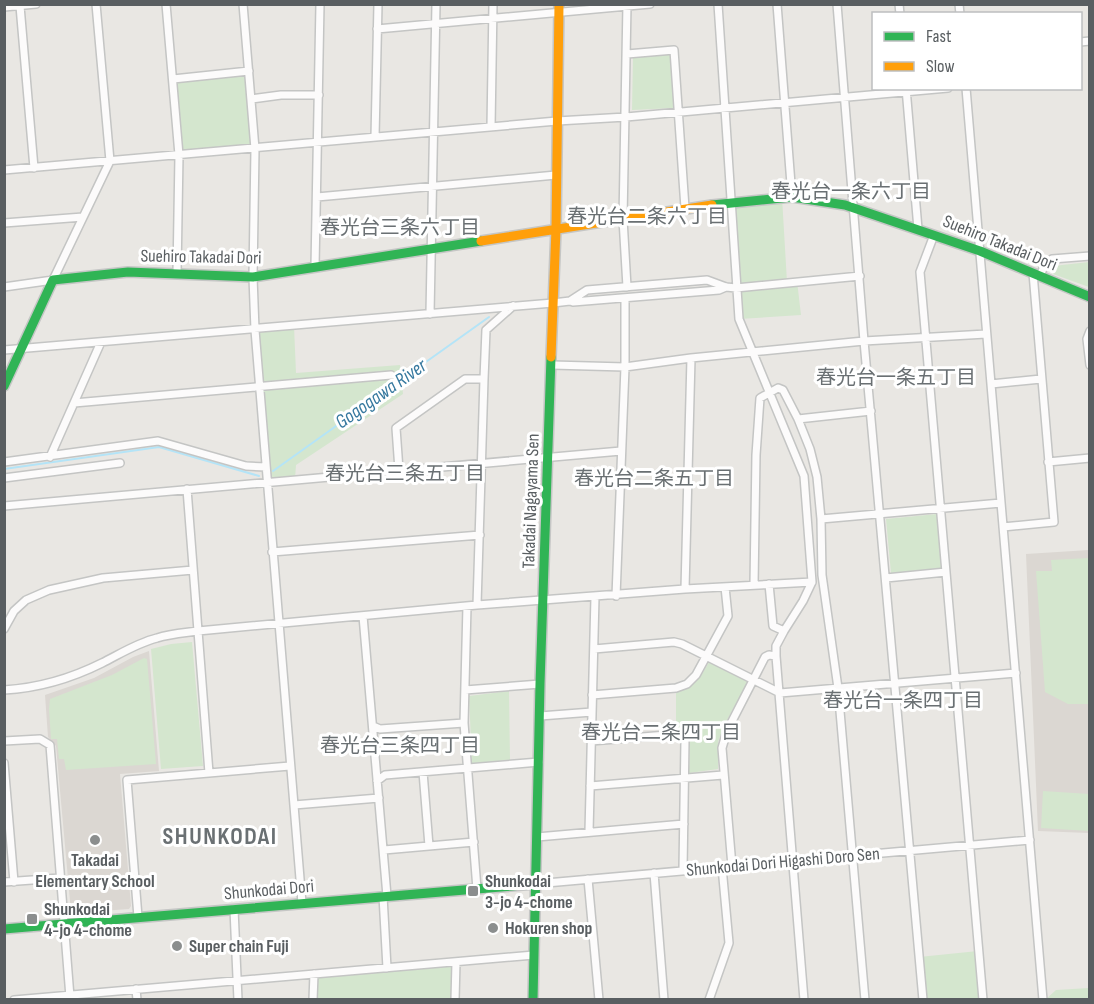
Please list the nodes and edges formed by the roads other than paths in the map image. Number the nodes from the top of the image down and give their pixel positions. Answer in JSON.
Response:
{"nodes":[{"id":1,"x":36,"y":4,"type":"edge"},
{"id":2,"x":96,"y":4,"type":"edge"},
{"id":3,"x":166,"y":4,"type":"edge"},
{"id":4,"x":243,"y":4,"type":"edge"},
{"id":5,"x":320,"y":4,"type":"edge"},
{"id":6,"x":378,"y":4,"type":"edge"},
{"id":7,"x":436,"y":4,"type":"edge"},
{"id":8,"x":493,"y":4,"type":"edge"},
{"id":9,"x":650,"y":4,"type":"edge"},
{"id":10,"x":718,"y":4,"type":"edge"},
{"id":11,"x":777,"y":4,"type":"edge"},
{"id":12,"x":837,"y":4,"type":"edge"},
{"id":13,"x":627,"y":5,"type":"edge"},
{"id":14,"x":20,"y":6,"type":"edge"},
{"id":15,"x":4,"y":7,"type":"edge"},
{"id":16,"x":559,"y":9,"type":"edge"},
{"id":17,"x":493,"y":18,"type":"junction"},
{"id":18,"x":436,"y":24,"type":"junction"},
{"id":19,"x":377,"y":29,"type":"junction"},
{"id":20,"x":627,"y":54,"type":"junction"},
{"id":21,"x":249,"y":71,"type":"junction"},
{"id":22,"x":172,"y":79,"type":"junction"},
{"id":23,"x":906,"y":90,"type":"edge"},
{"id":24,"x":966,"y":90,"type":"edge"},
{"id":25,"x":319,"y":95,"type":"junction"},
{"id":26,"x":845,"y":97,"type":"junction"},
{"id":27,"x":251,"y":99,"type":"junction"},
{"id":28,"x":784,"y":102,"type":"junction"},
{"id":29,"x":725,"y":107,"type":"junction"},
{"id":30,"x":678,"y":112,"type":"junction"},
{"id":31,"x":626,"y":117,"type":"junction"},
{"id":32,"x":557,"y":121,"type":"junction"},
{"id":33,"x":491,"y":127,"type":"junction"},
{"id":34,"x":433,"y":133,"type":"junction"},
{"id":35,"x":375,"y":137,"type":"junction"},
{"id":36,"x":318,"y":143,"type":"junction"},
{"id":37,"x":255,"y":149,"type":"junction"},
{"id":38,"x":179,"y":155,"type":"junction"},
{"id":39,"x":110,"y":161,"type":"junction"},
{"id":40,"x":34,"y":168,"type":"junction"},
{"id":41,"x":4,"y":170,"type":"edge"},
{"id":42,"x":556,"y":175,"type":"junction"},
{"id":43,"x":433,"y":187,"type":"junction"},
{"id":44,"x":317,"y":197,"type":"junction"},
{"id":45,"x":792,"y":197,"type":"junction"},
{"id":46,"x":732,"y":202,"type":"junction"},
{"id":47,"x":854,"y":207,"type":"junction"},
{"id":48,"x":686,"y":208,"type":"junction"},
{"id":49,"x":83,"y":217,"type":"junction"},
{"id":50,"x":623,"y":219,"type":"junction"},
{"id":51,"x":4,"y":223,"type":"edge"},
{"id":52,"x":556,"y":229,"type":"junction"},
{"id":53,"x":918,"y":229,"type":"junction"},
{"id":54,"x":934,"y":235,"type":"junction"},
{"id":55,"x":431,"y":249,"type":"junction"},
{"id":56,"x":980,"y":251,"type":"junction"},
{"id":57,"x":1089,"y":256,"type":"edge"},
{"id":58,"x":315,"y":267,"type":"junction"},
{"id":59,"x":177,"y":274,"type":"junction"},
{"id":60,"x":1037,"y":275,"type":"junction"},
{"id":61,"x":860,"y":276,"type":"junction"},
{"id":62,"x":253,"y":277,"type":"junction"},
{"id":63,"x":52,"y":280,"type":"junction"},
{"id":64,"x":4,"y":287,"type":"edge"},
{"id":65,"x":627,"y":287,"type":"junction"},
{"id":66,"x":726,"y":287,"type":"junction"},
{"id":67,"x":736,"y":288,"type":"junction"},
{"id":68,"x":1089,"y":297,"type":"edge"},
{"id":69,"x":625,"y":298,"type":"junction"},
{"id":70,"x":570,"y":301,"type":"junction"},
{"id":71,"x":554,"y":303,"type":"junction"},
{"id":72,"x":513,"y":306,"type":"junction"},
{"id":73,"x":430,"y":314,"type":"junction"},
{"id":74,"x":255,"y":330,"type":"junction"},
{"id":75,"x":1089,"y":332,"type":"edge"},
{"id":76,"x":986,"y":334,"type":"junction"},
{"id":77,"x":926,"y":338,"type":"junction"},
{"id":78,"x":864,"y":341,"type":"junction"},
{"id":79,"x":101,"y":342,"type":"junction"},
{"id":80,"x":4,"y":350,"type":"edge"},
{"id":81,"x":21,"y":350,"type":"junction"},
{"id":82,"x":752,"y":352,"type":"junction"},
{"id":83,"x":691,"y":358,"type":"junction"},
{"id":84,"x":552,"y":365,"type":"junction"},
{"id":85,"x":1089,"y":365,"type":"edge"},
{"id":86,"x":625,"y":367,"type":"junction"},
{"id":87,"x":391,"y":375,"type":"dead end"},
{"id":88,"x":484,"y":379,"type":"junction"},
{"id":89,"x":1041,"y":379,"type":"junction"},
{"id":90,"x":991,"y":384,"type":"junction"},
{"id":91,"x":4,"y":386,"type":"edge"},
{"id":92,"x":260,"y":386,"type":"junction"},
{"id":93,"x":768,"y":392,"type":"junction"},
{"id":94,"x":74,"y":403,"type":"junction"},
{"id":95,"x":871,"y":411,"type":"junction"},
{"id":96,"x":798,"y":419,"type":"junction"},
{"id":97,"x":621,"y":451,"type":"junction"},
{"id":98,"x":548,"y":456,"type":"junction"},
{"id":99,"x":50,"y":457,"type":"junction"},
{"id":100,"x":1089,"y":458,"type":"edge"},
{"id":101,"x":4,"y":462,"type":"edge"},
{"id":102,"x":483,"y":462,"type":"junction"},
{"id":103,"x":1048,"y":462,"type":"junction"},
{"id":104,"x":120,"y":463,"type":"dead end"},
{"id":105,"x":266,"y":467,"type":"junction"},
{"id":106,"x":399,"y":470,"type":"junction"},
{"id":107,"x":4,"y":478,"type":"edge"},
{"id":108,"x":268,"y":483,"type":"junction"},
{"id":109,"x":187,"y":489,"type":"junction"},
{"id":110,"x":1001,"y":503,"type":"junction"},
{"id":111,"x":4,"y":506,"type":"edge"},
{"id":112,"x":940,"y":508,"type":"junction"},
{"id":113,"x":880,"y":513,"type":"junction"},
{"id":114,"x":821,"y":519,"type":"junction"},
{"id":115,"x":1003,"y":527,"type":"junction"},
{"id":116,"x":480,"y":535,"type":"junction"},
{"id":117,"x":272,"y":552,"type":"junction"},
{"id":118,"x":193,"y":570,"type":"junction"},
{"id":119,"x":946,"y":572,"type":"junction"},
{"id":120,"x":886,"y":578,"type":"junction"},
{"id":121,"x":812,"y":582,"type":"junction"},
{"id":122,"x":769,"y":584,"type":"junction"},
{"id":123,"x":754,"y":585,"type":"junction"},
{"id":124,"x":725,"y":587,"type":"junction"},
{"id":125,"x":685,"y":589,"type":"junction"},
{"id":126,"x":616,"y":596,"type":"junction"},
{"id":127,"x":595,"y":597,"type":"junction"},
{"id":128,"x":544,"y":601,"type":"junction"},
{"id":129,"x":477,"y":605,"type":"junction"},
{"id":130,"x":467,"y":606,"type":"junction"},
{"id":131,"x":363,"y":615,"type":"junction"},
{"id":132,"x":278,"y":622,"type":"junction"},
{"id":133,"x":4,"y":629,"type":"edge"},
{"id":134,"x":198,"y":631,"type":"junction"},
{"id":135,"x":784,"y":632,"type":"junction"},
{"id":136,"x":594,"y":649,"type":"junction"},
{"id":137,"x":708,"y":656,"type":"junction"},
{"id":138,"x":776,"y":656,"type":"junction"},
{"id":139,"x":1016,"y":673,"type":"junction"},
{"id":140,"x":956,"y":678,"type":"junction"},
{"id":141,"x":753,"y":680,"type":"junction"},
{"id":142,"x":896,"y":683,"type":"junction"},
{"id":143,"x":540,"y":684,"type":"junction"},
{"id":144,"x":838,"y":688,"type":"junction"},
{"id":145,"x":4,"y":690,"type":"edge"},
{"id":146,"x":465,"y":690,"type":"junction"},
{"id":147,"x":780,"y":693,"type":"junction"},
{"id":148,"x":592,"y":695,"type":"junction"},
{"id":149,"x":592,"y":712,"type":"junction"},
{"id":150,"x":540,"y":716,"type":"junction"},
{"id":151,"x":464,"y":723,"type":"junction"},
{"id":152,"x":373,"y":726,"type":"junction"},
{"id":153,"x":4,"y":741,"type":"edge"},
{"id":154,"x":591,"y":741,"type":"junction"},
{"id":155,"x":539,"y":762,"type":"junction"},
{"id":156,"x":4,"y":763,"type":"edge"},
{"id":157,"x":290,"y":766,"type":"junction"},
{"id":158,"x":468,"y":769,"type":"junction"},
{"id":159,"x":423,"y":772,"type":"junction"},
{"id":160,"x":209,"y":773,"type":"junction"},
{"id":161,"x":723,"y":775,"type":"junction"},
{"id":162,"x":685,"y":778,"type":"junction"},
{"id":163,"x":377,"y":781,"type":"junction"},
{"id":164,"x":590,"y":786,"type":"junction"},
{"id":165,"x":379,"y":798,"type":"junction"},
{"id":166,"x":294,"y":805,"type":"junction"},
{"id":167,"x":684,"y":824,"type":"junction"},
{"id":168,"x":589,"y":832,"type":"junction"},
{"id":169,"x":537,"y":837,"type":"junction"},
{"id":170,"x":1030,"y":840,"type":"junction"},
{"id":171,"x":474,"y":843,"type":"junction"},
{"id":172,"x":429,"y":846,"type":"junction"},
{"id":173,"x":969,"y":846,"type":"junction"},
{"id":174,"x":384,"y":850,"type":"junction"},
{"id":175,"x":910,"y":851,"type":"junction"},
{"id":176,"x":852,"y":856,"type":"junction"},
{"id":177,"x":794,"y":862,"type":"junction"},
{"id":178,"x":732,"y":866,"type":"junction"},
{"id":179,"x":722,"y":867,"type":"junction"},
{"id":180,"x":683,"y":870,"type":"junction"},
{"id":181,"x":654,"y":873,"type":"junction"},
{"id":182,"x":60,"y":878,"type":"junction"},
{"id":183,"x":588,"y":879,"type":"junction"},
{"id":184,"x":4,"y":882,"type":"edge"},
{"id":185,"x":14,"y":882,"type":"junction"},
{"id":186,"x":535,"y":884,"type":"junction"},
{"id":187,"x":477,"y":888,"type":"junction"},
{"id":188,"x":385,"y":896,"type":"junction"},
{"id":189,"x":302,"y":903,"type":"junction"},
{"id":190,"x":234,"y":909,"type":"junction"},
{"id":191,"x":138,"y":917,"type":"junction"},
{"id":192,"x":64,"y":924,"type":"junction"},
{"id":193,"x":4,"y":929,"type":"edge"},
{"id":194,"x":534,"y":955,"type":"junction"},
{"id":195,"x":456,"y":962,"type":"junction"},
{"id":196,"x":387,"y":968,"type":"junction"},
{"id":197,"x":314,"y":974,"type":"junction"},
{"id":198,"x":238,"y":979,"type":"junction"},
{"id":199,"x":136,"y":989,"type":"junction"},
{"id":200,"x":70,"y":997,"type":"edge"},
{"id":201,"x":14,"y":999,"type":"edge"},
{"id":202,"x":137,"y":999,"type":"edge"},
{"id":203,"x":238,"y":999,"type":"edge"},
{"id":204,"x":313,"y":999,"type":"edge"},
{"id":205,"x":455,"y":999,"type":"edge"},
{"id":206,"x":532,"y":999,"type":"edge"},
{"id":207,"x":599,"y":999,"type":"edge"},
{"id":208,"x":664,"y":999,"type":"edge"},
{"id":209,"x":709,"y":999,"type":"edge"},
{"id":210,"x":804,"y":999,"type":"edge"},
{"id":211,"x":865,"y":999,"type":"edge"},
{"id":212,"x":923,"y":999,"type":"edge"},
{"id":213,"x":983,"y":999,"type":"edge"},
{"id":214,"x":1043,"y":999,"type":"edge"}],
"edges":[{"from":1,"to":14,"type":"street"},
{"from":2,"to":39,"type":"street"},
{"from":3,"to":22,"type":"street"},
{"from":4,"to":21,"type":"street"},
{"from":5,"to":25,"type":"street"},
{"from":6,"to":19,"type":"street"},
{"from":7,"to":18,"type":"street"},
{"from":8,"to":17,"type":"street"},
{"from":9,"to":13,"type":"street"},
{"from":10,"to":29,"type":"street"},
{"from":11,"to":28,"type":"street"},
{"from":12,"to":26,"type":"street"},
{"from":13,"to":16,"type":"street"},
{"from":13,"to":20,"type":"street"},
{"from":14,"to":15,"type":"street"},
{"from":14,"to":40,"type":"street"},
{"from":16,"to":17,"type":"street"},
{"from":16,"to":32,"type":"street","name":"Takadai Nagayama Sen"},
{"from":17,"to":18,"type":"street"},
{"from":17,"to":33,"type":"street"},
{"from":18,"to":19,"type":"street"},
{"from":18,"to":34,"type":"street"},
{"from":19,"to":35,"type":"street"},
{"from":20,"to":30,"type":"street"},
{"from":20,"to":31,"type":"street"},
{"from":21,"to":22,"type":"street"},
{"from":21,"to":27,"type":"street"},
{"from":22,"to":38,"type":"street"},
{"from":23,"to":26,"type":"street"},
{"from":23,"to":53,"type":"street"},
{"from":24,"to":56,"type":"street"},
{"from":25,"to":27,"type":"street"},
{"from":25,"to":36,"type":"street"},
{"from":26,"to":28,"type":"street"},
{"from":26,"to":47,"type":"street"},
{"from":27,"to":37,"type":"street"},
{"from":28,"to":29,"type":"street"},
{"from":28,"to":45,"type":"street"},
{"from":29,"to":30,"type":"street"},
{"from":29,"to":46,"type":"street"},
{"from":30,"to":31,"type":"street"},
{"from":30,"to":48,"type":"street"},
{"from":31,"to":32,"type":"street"},
{"from":31,"to":50,"type":"street"},
{"from":32,"to":33,"type":"street"},
{"from":32,"to":42,"type":"street","name":"Takadai Nagayama Sen"},
{"from":33,"to":34,"type":"street"},
{"from":34,"to":35,"type":"street"},
{"from":34,"to":43,"type":"street"},
{"from":35,"to":36,"type":"street"},
{"from":36,"to":37,"type":"street"},
{"from":36,"to":44,"type":"street"},
{"from":37,"to":38,"type":"street"},
{"from":37,"to":62,"type":"street"},
{"from":38,"to":39,"type":"street"},
{"from":38,"to":59,"type":"street"},
{"from":39,"to":40,"type":"street"},
{"from":39,"to":49,"type":"street"},
{"from":40,"to":41,"type":"street"},
{"from":42,"to":43,"type":"street"},
{"from":42,"to":52,"type":"street","name":"Takadai Nagayama Sen"},
{"from":43,"to":44,"type":"street"},
{"from":43,"to":55,"type":"street"},
{"from":44,"to":58,"type":"street"},
{"from":45,"to":46,"type":"street","name":"Suehiro Takadai Dori"},
{"from":45,"to":47,"type":"street","name":"Suehiro Takadai Dori"},
{"from":46,"to":48,"type":"street","name":"Suehiro Takadai Dori"},
{"from":46,"to":67,"type":"street"},
{"from":47,"to":53,"type":"street","name":"Suehiro Takadai Dori"},
{"from":47,"to":61,"type":"street"},
{"from":48,"to":50,"type":"street","name":"Suehiro Takadai Dori"},
{"from":49,"to":51,"type":"street"},
{"from":49,"to":63,"type":"street"},
{"from":50,"to":52,"type":"street","name":"Suehiro Takadai Dori"},
{"from":50,"to":65,"type":"street"},
{"from":52,"to":55,"type":"street","name":"Suehiro Takadai Dori"},
{"from":52,"to":71,"type":"street","name":"Takadai Nagayama Sen"},
{"from":53,"to":54,"type":"street","name":"Suehiro Takadai Dori"},
{"from":54,"to":56,"type":"street","name":"Suehiro Takadai Dori"},
{"from":54,"to":77,"type":"street"},
{"from":55,"to":58,"type":"street","name":"Suehiro Takadai Dori"},
{"from":55,"to":73,"type":"street"},
{"from":56,"to":60,"type":"street","name":"Suehiro Takadai Dori"},
{"from":56,"to":76,"type":"street"},
{"from":57,"to":60,"type":"street"},
{"from":58,"to":62,"type":"street","name":"Suehiro Takadai Dori"},
{"from":59,"to":62,"type":"street","name":"Suehiro Takadai Dori"},
{"from":59,"to":63,"type":"street","name":"Suehiro Takadai Dori"},
{"from":60,"to":68,"type":"street","name":"Suehiro Takadai Dori"},
{"from":60,"to":89,"type":"street"},
{"from":61,"to":67,"type":"street"},
{"from":61,"to":78,"type":"street"},
{"from":62,"to":74,"type":"street"},
{"from":63,"to":64,"type":"street"},
{"from":63,"to":81,"type":"street"},
{"from":65,"to":66,"type":"street"},
{"from":65,"to":70,"type":"street"},
{"from":66,"to":67,"type":"street"},
{"from":66,"to":69,"type":"street"},
{"from":67,"to":82,"type":"street"},
{"from":69,"to":70,"type":"street"},
{"from":69,"to":86,"type":"street"},
{"from":70,"to":71,"type":"street"},
{"from":71,"to":72,"type":"street"},
{"from":71,"to":84,"type":"street","name":"Takadai Nagayama Sen"},
{"from":72,"to":73,"type":"street"},
{"from":72,"to":88,"type":"street"},
{"from":73,"to":74,"type":"street"},
{"from":74,"to":79,"type":"street"},
{"from":74,"to":92,"type":"street"},
{"from":75,"to":85,"type":"street"},
{"from":76,"to":77,"type":"street"},
{"from":76,"to":90,"type":"street"},
{"from":77,"to":78,"type":"street"},
{"from":77,"to":112,"type":"street"},
{"from":78,"to":82,"type":"street"},
{"from":78,"to":95,"type":"street"},
{"from":79,"to":81,"type":"street"},
{"from":79,"to":94,"type":"street"},
{"from":80,"to":81,"type":"street"},
{"from":81,"to":91,"type":"street"},
{"from":82,"to":83,"type":"street"},
{"from":82,"to":93,"type":"street"},
{"from":83,"to":86,"type":"street"},
{"from":83,"to":125,"type":"street"},
{"from":84,"to":86,"type":"street"},
{"from":84,"to":98,"type":"street","name":"Takadai Nagayama Sen"},
{"from":86,"to":97,"type":"street"},
{"from":87,"to":92,"type":"street"},
{"from":88,"to":102,"type":"street"},
{"from":88,"to":106,"type":"street"},
{"from":89,"to":90,"type":"street"},
{"from":89,"to":103,"type":"street"},
{"from":90,"to":110,"type":"street"},
{"from":92,"to":94,"type":"street"},
{"from":92,"to":105,"type":"street"},
{"from":93,"to":96,"type":"street"},
{"from":93,"to":121,"type":"street"},
{"from":93,"to":123,"type":"street"},
{"from":94,"to":99,"type":"street"},
{"from":95,"to":96,"type":"street"},
{"from":95,"to":113,"type":"street"},
{"from":96,"to":114,"type":"street"},
{"from":97,"to":98,"type":"street"},
{"from":97,"to":126,"type":"street"},
{"from":98,"to":102,"type":"street"},
{"from":98,"to":128,"type":"street","name":"Takadai Nagayama Sen"},
{"from":99,"to":101,"type":"street"},
{"from":99,"to":105,"type":"street"},
{"from":100,"to":103,"type":"street"},
{"from":102,"to":106,"type":"street"},
{"from":102,"to":116,"type":"street"},
{"from":103,"to":115,"type":"street"},
{"from":104,"to":107,"type":"street"},
{"from":105,"to":108,"type":"street"},
{"from":106,"to":108,"type":"street"},
{"from":108,"to":109,"type":"street"},
{"from":108,"to":117,"type":"street"},
{"from":109,"to":111,"type":"street"},
{"from":109,"to":118,"type":"street"},
{"from":110,"to":112,"type":"street"},
{"from":110,"to":115,"type":"street"},
{"from":112,"to":113,"type":"street"},
{"from":112,"to":119,"type":"street"},
{"from":113,"to":114,"type":"street"},
{"from":113,"to":120,"type":"street"},
{"from":114,"to":144,"type":"street"},
{"from":115,"to":139,"type":"street"},
{"from":116,"to":117,"type":"street"},
{"from":116,"to":129,"type":"street"},
{"from":117,"to":132,"type":"street"},
{"from":118,"to":133,"type":"street"},
{"from":118,"to":134,"type":"street"},
{"from":119,"to":120,"type":"street"},
{"from":119,"to":140,"type":"street"},
{"from":120,"to":142,"type":"street"},
{"from":121,"to":122,"type":"street"},
{"from":121,"to":135,"type":"street"},
{"from":122,"to":123,"type":"street"},
{"from":122,"to":135,"type":"street"},
{"from":123,"to":124,"type":"street"},
{"from":124,"to":125,"type":"street"},
{"from":124,"to":137,"type":"street"},
{"from":125,"to":126,"type":"street"},
{"from":126,"to":127,"type":"street"},
{"from":127,"to":128,"type":"street"},
{"from":127,"to":136,"type":"street"},
{"from":128,"to":129,"type":"street"},
{"from":128,"to":143,"type":"street","name":"Takadai Nagayama Sen"},
{"from":129,"to":130,"type":"street"},
{"from":130,"to":131,"type":"street"},
{"from":130,"to":146,"type":"street"},
{"from":131,"to":132,"type":"street"},
{"from":131,"to":152,"type":"street"},
{"from":132,"to":134,"type":"street"},
{"from":132,"to":157,"type":"street"},
{"from":134,"to":145,"type":"street"},
{"from":134,"to":160,"type":"street"},
{"from":135,"to":138,"type":"street"},
{"from":136,"to":137,"type":"street"},
{"from":136,"to":148,"type":"street"},
{"from":137,"to":141,"type":"street"},
{"from":137,"to":148,"type":"street"},
{"from":138,"to":141,"type":"street"},
{"from":138,"to":147,"type":"street"},
{"from":139,"to":140,"type":"street"},
{"from":139,"to":170,"type":"street"},
{"from":140,"to":142,"type":"street"},
{"from":140,"to":173,"type":"street"},
{"from":141,"to":147,"type":"street"},
{"from":141,"to":161,"type":"street"},
{"from":142,"to":144,"type":"street"},
{"from":142,"to":175,"type":"street"},
{"from":143,"to":146,"type":"street"},
{"from":143,"to":150,"type":"street","name":"Takadai Nagayama Sen"},
{"from":144,"to":147,"type":"street"},
{"from":144,"to":176,"type":"street"},
{"from":146,"to":151,"type":"street"},
{"from":147,"to":177,"type":"street"},
{"from":148,"to":149,"type":"street"},
{"from":149,"to":150,"type":"street"},
{"from":149,"to":154,"type":"street"},
{"from":150,"to":155,"type":"street","name":"Takadai Nagayama Sen"},
{"from":151,"to":152,"type":"street"},
{"from":151,"to":158,"type":"street"},
{"from":152,"to":163,"type":"street"},
{"from":153,"to":182,"type":"street"},
{"from":154,"to":162,"type":"street"},
{"from":154,"to":164,"type":"street"},
{"from":155,"to":158,"type":"street"},
{"from":155,"to":169,"type":"street","name":"Takadai Nagayama Sen"},
{"from":156,"to":185,"type":"street"},
{"from":157,"to":160,"type":"street"},
{"from":157,"to":166,"type":"street"},
{"from":158,"to":159,"type":"street"},
{"from":158,"to":171,"type":"street"},
{"from":159,"to":163,"type":"street"},
{"from":159,"to":172,"type":"street"},
{"from":160,"to":191,"type":"street"},
{"from":161,"to":162,"type":"street"},
{"from":161,"to":178,"type":"street"},
{"from":162,"to":164,"type":"street"},
{"from":162,"to":167,"type":"street"},
{"from":163,"to":165,"type":"street"},
{"from":164,"to":168,"type":"street"},
{"from":165,"to":166,"type":"street"},
{"from":165,"to":174,"type":"street"},
{"from":166,"to":189,"type":"street"},
{"from":167,"to":168,"type":"street"},
{"from":167,"to":180,"type":"street"},
{"from":168,"to":169,"type":"street"},
{"from":169,"to":186,"type":"street","name":"Takadai Nagayama Sen"},
{"from":170,"to":173,"type":"street","name":"Shunkodai Dori Higashi Doro Sen"},
{"from":170,"to":214,"type":"street"},
{"from":171,"to":172,"type":"street"},
{"from":171,"to":187,"type":"street"},
{"from":172,"to":174,"type":"street"},
{"from":173,"to":175,"type":"street","name":"Shunkodai Dori Higashi Doro Sen"},
{"from":173,"to":213,"type":"street"},
{"from":174,"to":188,"type":"street"},
{"from":175,"to":176,"type":"street","name":"Shunkodai Dori Higashi Doro Sen"},
{"from":175,"to":212,"type":"street"},
{"from":176,"to":177,"type":"street","name":"Shunkodai Dori Higashi Doro Sen"},
{"from":176,"to":211,"type":"street"},
{"from":177,"to":178,"type":"street","name":"Shunkodai Dori Higashi Doro Sen"},
{"from":177,"to":210,"type":"street"},
{"from":178,"to":179,"type":"street","name":"Shunkodai Dori Higashi Doro Sen"},
{"from":179,"to":180,"type":"street","name":"Shunkodai Dori Higashi Doro Sen"},
{"from":179,"to":209,"type":"street"},
{"from":180,"to":181,"type":"street","name":"Shunkodai Dori Higashi Doro Sen"},
{"from":181,"to":183,"type":"street","name":"Shunkodai Dori Higashi Doro Sen"},
{"from":181,"to":208,"type":"street"},
{"from":182,"to":185,"type":"street"},
{"from":182,"to":192,"type":"street"},
{"from":183,"to":186,"type":"street","name":"Shunkodai Dori Higashi Doro Sen"},
{"from":183,"to":207,"type":"street"},
{"from":184,"to":185,"type":"street"},
{"from":186,"to":187,"type":"street","name":"Shunkodai Dori"},
{"from":186,"to":194,"type":"street","name":"Takadai Nagayama Sen"},
{"from":187,"to":188,"type":"street","name":"Shunkodai Dori"},
{"from":188,"to":189,"type":"street","name":"Shunkodai Dori"},
{"from":188,"to":196,"type":"street"},
{"from":189,"to":190,"type":"street","name":"Shunkodai Dori"},
{"from":190,"to":191,"type":"street","name":"Shunkodai Dori"},
{"from":190,"to":198,"type":"street"},
{"from":191,"to":192,"type":"street","name":"Shunkodai Dori"},
{"from":192,"to":193,"type":"street","name":"Shunkodai Dori"},
{"from":192,"to":200,"type":"street"},
{"from":194,"to":195,"type":"street"},
{"from":194,"to":206,"type":"street","name":"Takadai Nagayama Sen"},
{"from":195,"to":196,"type":"street"},
{"from":195,"to":205,"type":"street"},
{"from":196,"to":197,"type":"street"},
{"from":197,"to":198,"type":"street"},
{"from":197,"to":204,"type":"street"},
{"from":198,"to":199,"type":"street"},
{"from":198,"to":203,"type":"street"},
{"from":199,"to":200,"type":"street"},
{"from":199,"to":202,"type":"street"},
{"from":200,"to":201,"type":"street"}]}
